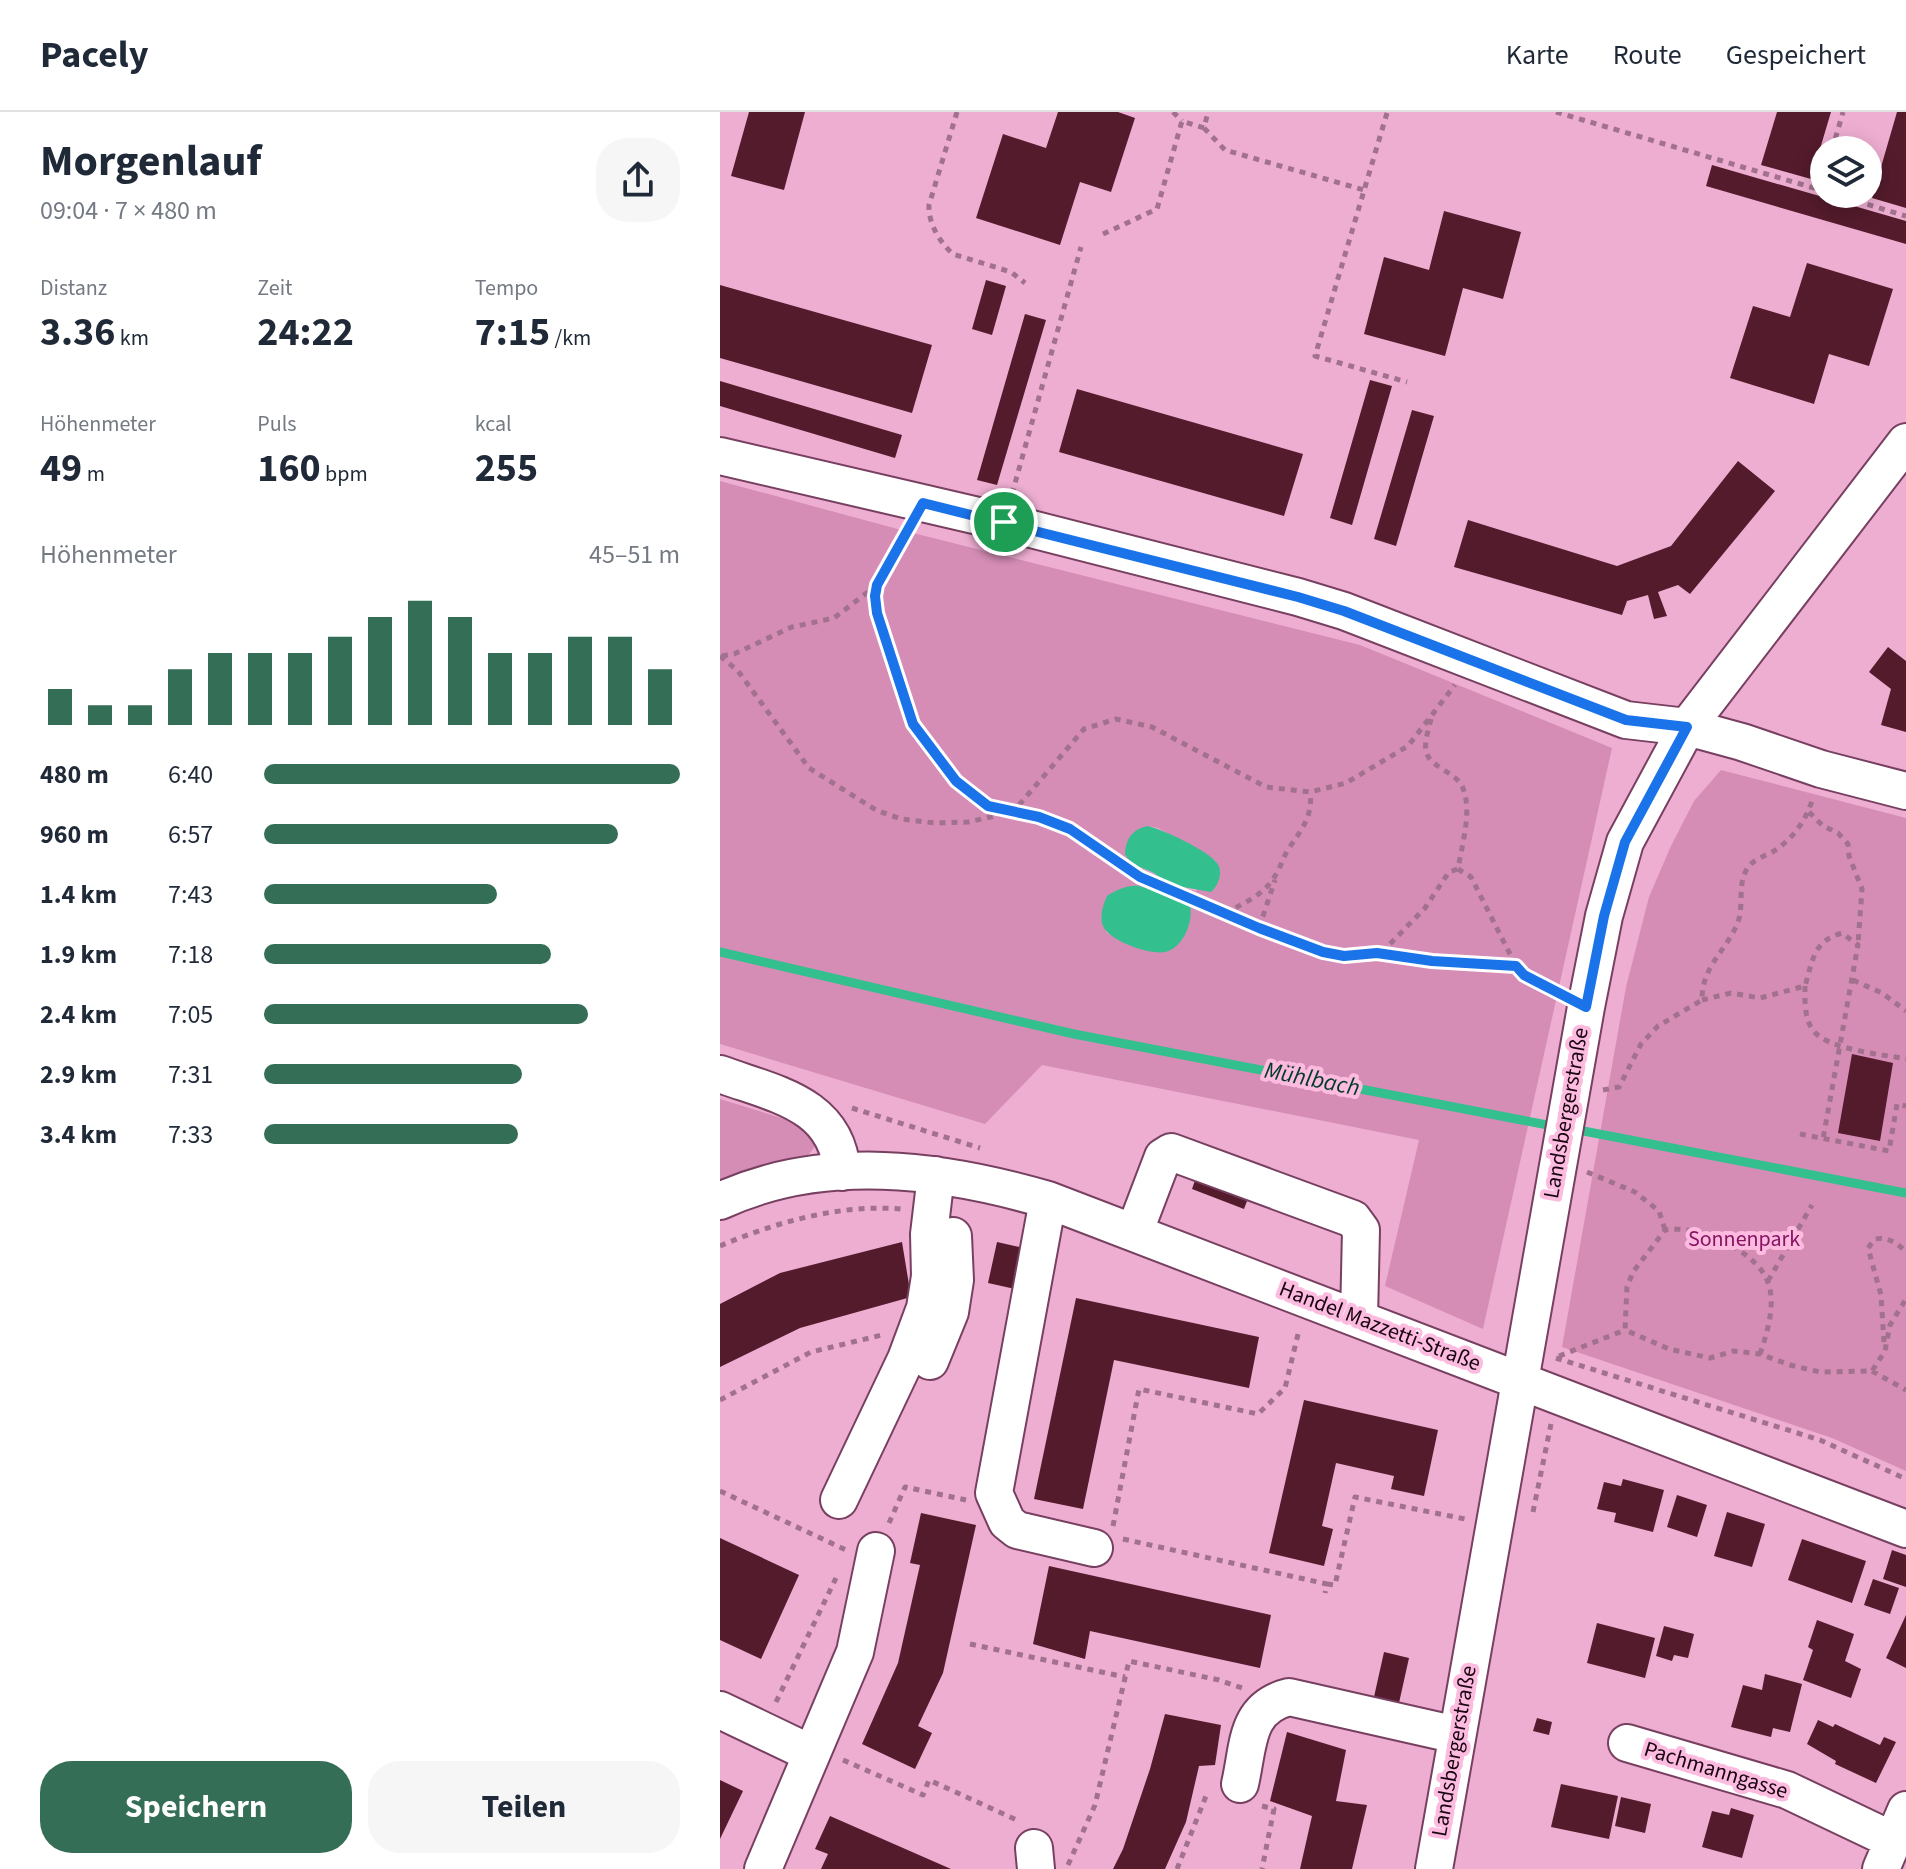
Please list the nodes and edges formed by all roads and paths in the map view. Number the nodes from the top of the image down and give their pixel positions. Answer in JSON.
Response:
{"nodes":[{"id":1,"x":957,"y":112,"type":"edge"},
{"id":2,"x":1173,"y":112,"type":"edge"},
{"id":3,"x":1208,"y":112,"type":"edge"},
{"id":4,"x":1556,"y":112,"type":"edge"},
{"id":5,"x":1843,"y":112,"type":"edge"},
{"id":6,"x":1387,"y":113,"type":"edge"},
{"id":7,"x":1182,"y":121,"type":"junction"},
{"id":8,"x":1204,"y":128,"type":"junction"},
{"id":9,"x":1836,"y":136,"type":"edge"},
{"id":10,"x":1810,"y":187,"type":"edge"},
{"id":11,"x":1364,"y":190,"type":"junction"},
{"id":12,"x":1879,"y":208,"type":"edge"},
{"id":13,"x":1906,"y":216,"type":"edge"},
{"id":14,"x":1103,"y":234,"type":"dead end"},
{"id":15,"x":1081,"y":247,"type":"dead end"},
{"id":16,"x":1025,"y":283,"type":"dead end"},
{"id":17,"x":1407,"y":382,"type":"dead end"},
{"id":18,"x":1906,"y":442,"type":"edge"},
{"id":19,"x":720,"y":456,"type":"edge"},
{"id":20,"x":923,"y":503,"type":"junction"},
{"id":21,"x":1004,"y":522,"type":"junction"},
{"id":22,"x":877,"y":585,"type":"junction"},
{"id":23,"x":720,"y":656,"type":"edge"},
{"id":24,"x":1469,"y":661,"type":"junction"},
{"id":25,"x":1432,"y":715,"type":"junction"},
{"id":26,"x":1687,"y":727,"type":"junction"},
{"id":27,"x":1821,"y":769,"type":"junction"},
{"id":28,"x":1906,"y":791,"type":"edge"},
{"id":29,"x":1310,"y":792,"type":"junction"},
{"id":30,"x":1013,"y":812,"type":"junction"},
{"id":31,"x":1809,"y":812,"type":"junction"},
{"id":32,"x":1458,"y":869,"type":"junction"},
{"id":33,"x":1276,"y":875,"type":"junction"},
{"id":34,"x":1225,"y":913,"type":"junction"},
{"id":35,"x":1259,"y":928,"type":"junction"},
{"id":36,"x":1858,"y":945,"type":"junction"},
{"id":37,"x":1377,"y":953,"type":"junction"},
{"id":38,"x":1516,"y":966,"type":"junction"},
{"id":39,"x":1853,"y":980,"type":"junction"},
{"id":40,"x":1805,"y":986,"type":"junction"},
{"id":41,"x":1702,"y":1000,"type":"junction"},
{"id":42,"x":1586,"y":1007,"type":"junction"},
{"id":43,"x":1906,"y":1011,"type":"edge"},
{"id":44,"x":1838,"y":1046,"type":"junction"},
{"id":45,"x":1906,"y":1059,"type":"edge"},
{"id":46,"x":720,"y":1074,"type":"edge"},
{"id":47,"x":1584,"y":1093,"type":"junction"},
{"id":48,"x":1906,"y":1106,"type":"edge"},
{"id":49,"x":1800,"y":1134,"type":"dead end"},
{"id":50,"x":1823,"y":1139,"type":"junction"},
{"id":51,"x":1570,"y":1167,"type":"junction"},
{"id":52,"x":842,"y":1172,"type":"junction"},
{"id":53,"x":948,"y":1177,"type":"junction"},
{"id":54,"x":1048,"y":1200,"type":"junction"},
{"id":55,"x":720,"y":1201,"type":"edge"},
{"id":56,"x":1812,"y":1205,"type":"dead end"},
{"id":57,"x":931,"y":1212,"type":"junction"},
{"id":58,"x":1665,"y":1230,"type":"junction"},
{"id":59,"x":1134,"y":1233,"type":"junction"},
{"id":60,"x":720,"y":1246,"type":"edge"},
{"id":61,"x":1906,"y":1252,"type":"edge"},
{"id":62,"x":1768,"y":1281,"type":"junction"},
{"id":63,"x":1307,"y":1298,"type":"junction"},
{"id":64,"x":1906,"y":1299,"type":"edge"},
{"id":65,"x":1359,"y":1318,"type":"junction"},
{"id":66,"x":918,"y":1327,"type":"junction"},
{"id":67,"x":1625,"y":1330,"type":"junction"},
{"id":68,"x":1885,"y":1351,"type":"junction"},
{"id":69,"x":1760,"y":1354,"type":"junction"},
{"id":70,"x":1558,"y":1357,"type":"junction"},
{"id":71,"x":930,"y":1363,"type":"dead end"},
{"id":72,"x":1872,"y":1371,"type":"junction"},
{"id":73,"x":1519,"y":1380,"type":"junction"},
{"id":74,"x":1906,"y":1390,"type":"edge"},
{"id":75,"x":720,"y":1400,"type":"edge"},
{"id":76,"x":1906,"y":1479,"type":"edge"},
{"id":77,"x":720,"y":1491,"type":"edge"},
{"id":78,"x":839,"y":1500,"type":"dead end"},
{"id":79,"x":999,"y":1507,"type":"junction"},
{"id":80,"x":1494,"y":1525,"type":"junction"},
{"id":81,"x":1906,"y":1529,"type":"edge"},
{"id":82,"x":821,"y":1539,"type":"dead end"},
{"id":83,"x":1094,"y":1548,"type":"dead end"},
{"id":84,"x":876,"y":1551,"type":"joint"},
{"id":85,"x":842,"y":1565,"type":"dead end"},
{"id":86,"x":1327,"y":1584,"type":"junction"},
{"id":87,"x":1325,"y":1593,"type":"dead end"},
{"id":88,"x":970,"y":1644,"type":"dead end"},
{"id":89,"x":1125,"y":1677,"type":"junction"},
{"id":90,"x":1243,"y":1689,"type":"dead end"},
{"id":91,"x":720,"y":1710,"type":"edge"},
{"id":92,"x":763,"y":1731,"type":"junction"},
{"id":93,"x":1457,"y":1735,"type":"junction"},
{"id":94,"x":1627,"y":1743,"type":"dead end"},
{"id":95,"x":811,"y":1750,"type":"junction"},
{"id":96,"x":1230,"y":1791,"type":"joint"},
{"id":97,"x":1893,"y":1840,"type":"edge"},
{"id":98,"x":1039,"y":1845,"type":"edge"},
{"id":99,"x":1076,"y":1847,"type":"junction"},
{"id":100,"x":763,"y":1869,"type":"edge"},
{"id":101,"x":1067,"y":1869,"type":"edge"},
{"id":102,"x":1177,"y":1869,"type":"edge"},
{"id":103,"x":1434,"y":1869,"type":"edge"}],
"edges":[{"from":1,"to":16,"type":"path"},
{"from":2,"to":7,"type":"path"},
{"from":3,"to":8,"type":"path"},
{"from":4,"to":10,"type":"path"},
{"from":5,"to":9,"type":"path"},
{"from":6,"to":11,"type":"path"},
{"from":7,"to":8,"type":"path"},
{"from":7,"to":14,"type":"path"},
{"from":8,"to":11,"type":"path"},
{"from":11,"to":17,"type":"path"},
{"from":12,"to":13,"type":"path"},
{"from":15,"to":21,"type":"path"},
{"from":18,"to":26,"type":"street","name":"Landsbergerstraße"},
{"from":19,"to":20,"type":"street"},
{"from":20,"to":21,"type":"street"},
{"from":20,"to":22,"type":"path"},
{"from":21,"to":24,"type":"street"},
{"from":22,"to":23,"type":"path"},
{"from":22,"to":30,"type":"path"},
{"from":23,"to":30,"type":"path"},
{"from":24,"to":25,"type":"path"},
{"from":24,"to":26,"type":"street"},
{"from":25,"to":29,"type":"path"},
{"from":25,"to":32,"type":"path"},
{"from":26,"to":27,"type":"street"},
{"from":26,"to":42,"type":"street","name":"Landsbergerstraße"},
{"from":27,"to":28,"type":"street"},
{"from":27,"to":31,"type":"path"},
{"from":29,"to":30,"type":"path"},
{"from":29,"to":33,"type":"path"},
{"from":30,"to":34,"type":"path"},
{"from":31,"to":36,"type":"path"},
{"from":31,"to":41,"type":"path"},
{"from":32,"to":37,"type":"path"},
{"from":32,"to":38,"type":"path"},
{"from":33,"to":34,"type":"path"},
{"from":33,"to":35,"type":"path"},
{"from":34,"to":35,"type":"path"},
{"from":35,"to":37,"type":"path"},
{"from":36,"to":39,"type":"path"},
{"from":36,"to":40,"type":"path"},
{"from":37,"to":38,"type":"path"},
{"from":38,"to":42,"type":"path"},
{"from":39,"to":43,"type":"path"},
{"from":39,"to":44,"type":"path"},
{"from":40,"to":41,"type":"path"},
{"from":40,"to":44,"type":"path"},
{"from":41,"to":47,"type":"path"},
{"from":42,"to":47,"type":"street","name":"Landsbergerstraße"},
{"from":44,"to":45,"type":"path"},
{"from":44,"to":50,"type":"path"},
{"from":46,"to":52,"type":"street"},
{"from":47,"to":51,"type":"street","name":"Landsbergerstraße"},
{"from":48,"to":50,"type":"path"},
{"from":49,"to":50,"type":"path"},
{"from":51,"to":58,"type":"path"},
{"from":51,"to":73,"type":"street","name":"Landsbergerstraße"},
{"from":52,"to":53,"type":"street","name":"Handel Mazzetti-Straße"},
{"from":52,"to":55,"type":"street","name":"Handel Mazzetti-Straße"},
{"from":53,"to":54,"type":"street","name":"Handel Mazzetti-Straße"},
{"from":53,"to":57,"type":"street"},
{"from":53,"to":71,"type":"street"},
{"from":54,"to":59,"type":"street","name":"Handel Mazzetti-Straße"},
{"from":54,"to":79,"type":"street"},
{"from":56,"to":62,"type":"path"},
{"from":57,"to":60,"type":"path"},
{"from":57,"to":66,"type":"street"},
{"from":58,"to":62,"type":"path"},
{"from":58,"to":67,"type":"path"},
{"from":59,"to":63,"type":"street","name":"Handel Mazzetti-Straße"},
{"from":59,"to":65,"type":"street"},
{"from":61,"to":68,"type":"path"},
{"from":62,"to":69,"type":"path"},
{"from":63,"to":65,"type":"street","name":"Handel Mazzetti-Straße"},
{"from":63,"to":86,"type":"path"},
{"from":64,"to":68,"type":"path"},
{"from":65,"to":73,"type":"street","name":"Handel Mazzetti-Straße"},
{"from":66,"to":75,"type":"path"},
{"from":66,"to":78,"type":"street"},
{"from":67,"to":69,"type":"path"},
{"from":67,"to":70,"type":"path"},
{"from":68,"to":72,"type":"path"},
{"from":69,"to":72,"type":"path"},
{"from":70,"to":73,"type":"path"},
{"from":70,"to":76,"type":"path"},
{"from":72,"to":74,"type":"path"},
{"from":73,"to":80,"type":"street","name":"Landsbergerstraße"},
{"from":73,"to":81,"type":"street","name":"Handel Mazzetti-Straße"},
{"from":77,"to":82,"type":"path"},
{"from":79,"to":83,"type":"street"},
{"from":79,"to":84,"type":"path"},
{"from":80,"to":86,"type":"path"},
{"from":80,"to":93,"type":"street","name":"Landsbergerstraße"},
{"from":84,"to":95,"type":"street"},
{"from":85,"to":92,"type":"path"},
{"from":86,"to":87,"type":"path"},
{"from":88,"to":89,"type":"path"},
{"from":89,"to":90,"type":"path"},
{"from":89,"to":99,"type":"path"},
{"from":91,"to":92,"type":"street"},
{"from":92,"to":95,"type":"street"},
{"from":93,"to":96,"type":"street"},
{"from":93,"to":103,"type":"street","name":"Landsbergerstraße"},
{"from":94,"to":97,"type":"street","name":"Pachmanngasse"},
{"from":95,"to":98,"type":"path"},
{"from":95,"to":100,"type":"street"},
{"from":96,"to":102,"type":"path"},
{"from":98,"to":99,"type":"path"},
{"from":99,"to":101,"type":"path"}]}
